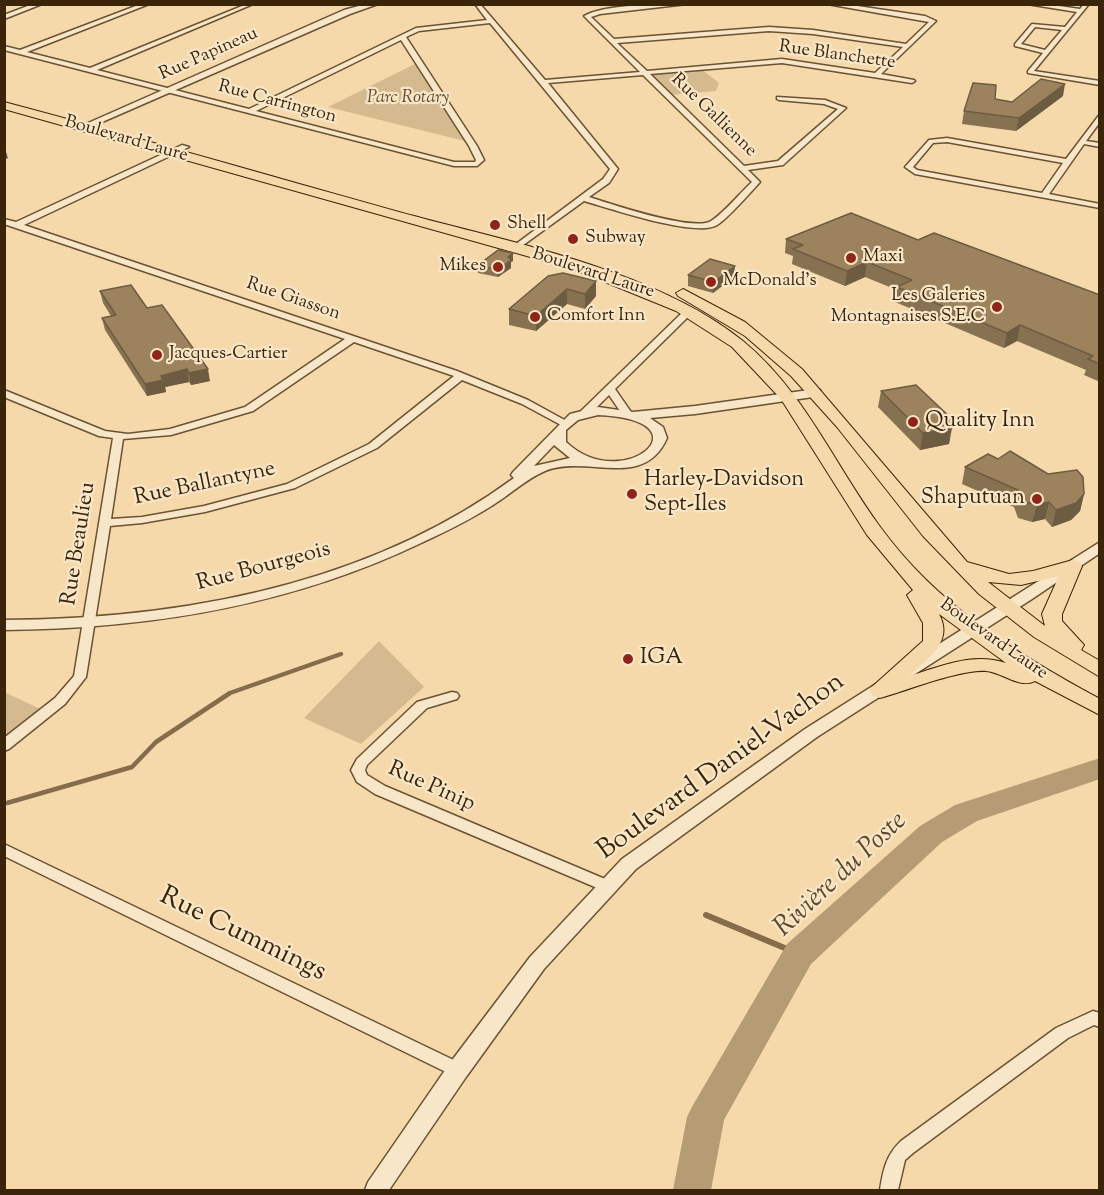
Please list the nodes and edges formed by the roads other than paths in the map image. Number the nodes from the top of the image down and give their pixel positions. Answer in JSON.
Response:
{"nodes":[{"id":1,"x":40,"y":4,"type":"edge"},
{"id":2,"x":147,"y":4,"type":"edge"},
{"id":3,"x":251,"y":4,"type":"edge"},
{"id":4,"x":355,"y":4,"type":"edge"},
{"id":5,"x":477,"y":4,"type":"edge"},
{"id":6,"x":685,"y":4,"type":"edge"},
{"id":7,"x":829,"y":4,"type":"edge"},
{"id":8,"x":1029,"y":4,"type":"edge"},
{"id":9,"x":1087,"y":4,"type":"edge"},
{"id":10,"x":372,"y":5,"type":"edge"},
{"id":11,"x":1081,"y":11,"type":"junction"},
{"id":12,"x":347,"y":12,"type":"junction"},
{"id":13,"x":4,"y":17,"type":"edge"},
{"id":14,"x":491,"y":21,"type":"junction"},
{"id":15,"x":1066,"y":29,"type":"junction"},
{"id":16,"x":403,"y":38,"type":"junction"},
{"id":17,"x":614,"y":41,"type":"junction"},
{"id":18,"x":908,"y":46,"type":"junction"},
{"id":19,"x":4,"y":48,"type":"edge"},
{"id":20,"x":21,"y":52,"type":"junction"},
{"id":21,"x":1047,"y":52,"type":"junction"},
{"id":22,"x":92,"y":70,"type":"junction"},
{"id":23,"x":647,"y":73,"type":"junction"},
{"id":24,"x":876,"y":76,"type":"junction"},
{"id":25,"x":912,"y":81,"type":"dead end"},
{"id":26,"x":542,"y":82,"type":"junction"},
{"id":27,"x":1100,"y":83,"type":"edge"},
{"id":28,"x":169,"y":90,"type":"junction"},
{"id":29,"x":4,"y":95,"type":"edge"},
{"id":30,"x":779,"y":98,"type":"dead end"},
{"id":31,"x":4,"y":105,"type":"edge"},
{"id":32,"x":250,"y":111,"type":"junction"},
{"id":33,"x":1100,"y":116,"type":"edge"},
{"id":34,"x":98,"y":121,"type":"junction"},
{"id":35,"x":83,"y":127,"type":"junction"},
{"id":36,"x":1082,"y":142,"type":"junction"},
{"id":37,"x":1100,"y":145,"type":"edge"},
{"id":38,"x":185,"y":147,"type":"junction"},
{"id":39,"x":171,"y":153,"type":"junction"},
{"id":40,"x":1068,"y":162,"type":"junction"},
{"id":41,"x":744,"y":168,"type":"junction"},
{"id":42,"x":1044,"y":196,"type":"junction"},
{"id":43,"x":583,"y":198,"type":"junction"},
{"id":44,"x":1100,"y":206,"type":"edge"},
{"id":45,"x":4,"y":221,"type":"edge"},
{"id":46,"x":17,"y":225,"type":"junction"},
{"id":47,"x":520,"y":245,"type":"junction"},
{"id":48,"x":689,"y":310,"type":"junction"},
{"id":49,"x":352,"y":339,"type":"junction"},
{"id":50,"x":460,"y":376,"type":"junction"},
{"id":51,"x":610,"y":388,"type":"junction"},
{"id":52,"x":4,"y":393,"type":"edge"},
{"id":53,"x":816,"y":393,"type":"junction"},
{"id":54,"x":788,"y":397,"type":"junction"},
{"id":55,"x":695,"y":411,"type":"junction"},
{"id":56,"x":585,"y":413,"type":"junction"},
{"id":57,"x":631,"y":414,"type":"junction"},
{"id":58,"x":565,"y":423,"type":"junction"},
{"id":59,"x":659,"y":431,"type":"junction"},
{"id":60,"x":557,"y":435,"type":"junction"},
{"id":61,"x":118,"y":437,"type":"junction"},
{"id":62,"x":589,"y":462,"type":"junction"},
{"id":63,"x":514,"y":481,"type":"junction"},
{"id":64,"x":105,"y":523,"type":"junction"},
{"id":65,"x":926,"y":530,"type":"junction"},
{"id":66,"x":1100,"y":546,"type":"edge"},
{"id":67,"x":898,"y":562,"type":"junction"},
{"id":68,"x":1073,"y":566,"type":"junction"},
{"id":69,"x":1006,"y":609,"type":"junction"},
{"id":70,"x":89,"y":624,"type":"junction"},
{"id":71,"x":4,"y":625,"type":"edge"},
{"id":72,"x":972,"y":630,"type":"junction"},
{"id":73,"x":1100,"y":665,"type":"edge"},
{"id":74,"x":1100,"y":670,"type":"edge"},
{"id":75,"x":880,"y":691,"type":"junction"},
{"id":76,"x":452,"y":696,"type":"dead end"},
{"id":77,"x":1100,"y":709,"type":"edge"},
{"id":78,"x":4,"y":746,"type":"edge"},
{"id":79,"x":4,"y":849,"type":"edge"},
{"id":80,"x":607,"y":886,"type":"junction"},
{"id":81,"x":1100,"y":1020,"type":"edge"},
{"id":82,"x":458,"y":1070,"type":"junction"},
{"id":83,"x":376,"y":1191,"type":"edge"},
{"id":84,"x":889,"y":1191,"type":"edge"}],
"edges":[{"from":1,"to":13,"type":"street"},
{"from":2,"to":20,"type":"street"},
{"from":3,"to":22,"type":"street"},
{"from":4,"to":10,"type":"street"},
{"from":4,"to":12,"type":"street"},
{"from":5,"to":14,"type":"street"},
{"from":6,"to":17,"type":"street","name":"Rue Gallienne"},
{"from":7,"to":18,"type":"street"},
{"from":8,"to":11,"type":"street"},
{"from":9,"to":11,"type":"street"},
{"from":10,"to":12,"type":"street","name":"Rue Papineau"},
{"from":11,"to":15,"type":"street"},
{"from":12,"to":28,"type":"street","name":"Rue Papineau"},
{"from":14,"to":16,"type":"street"},
{"from":14,"to":26,"type":"street"},
{"from":15,"to":21,"type":"street"},
{"from":15,"to":21,"type":"street"},
{"from":16,"to":32,"type":"street"},
{"from":16,"to":32,"type":"street","name":"Rue Carrington"},
{"from":17,"to":18,"type":"street"},
{"from":17,"to":23,"type":"street","name":"Rue Gallienne"},
{"from":18,"to":24,"type":"street"},
{"from":19,"to":20,"type":"street","name":"Rue Carrington"},
{"from":20,"to":22,"type":"street","name":"Rue Carrington"},
{"from":21,"to":27,"type":"street"},
{"from":22,"to":28,"type":"street","name":"Rue Carrington"},
{"from":23,"to":24,"type":"street","name":"Rue Blanchette"},
{"from":23,"to":26,"type":"street","name":"Rue Blanchette"},
{"from":23,"to":41,"type":"street","name":"Rue Gallienne"},
{"from":24,"to":25,"type":"street","name":"Rue Blanchette"},
{"from":26,"to":43,"type":"street"},
{"from":28,"to":32,"type":"street","name":"Rue Carrington"},
{"from":28,"to":34,"type":"street","name":"Rue Papineau"},
{"from":29,"to":34,"type":"highway","name":"Boulevard Laure"},
{"from":30,"to":41,"type":"street"},
{"from":31,"to":35,"type":"highway","name":"Boulevard Laure"},
{"from":33,"to":36,"type":"street"},
{"from":34,"to":35,"type":"street","name":"Rue Papineau"},
{"from":34,"to":38,"type":"highway","name":"Boulevard Laure"},
{"from":35,"to":39,"type":"highway","name":"Boulevard Laure"},
{"from":36,"to":37,"type":"street"},
{"from":36,"to":40,"type":"street"},
{"from":38,"to":39,"type":"street"},
{"from":38,"to":47,"type":"highway","name":"Boulevard Laure"},
{"from":39,"to":46,"type":"street"},
{"from":39,"to":47,"type":"highway","name":"Boulevard Laure"},
{"from":40,"to":42,"type":"street"},
{"from":40,"to":42,"type":"street"},
{"from":41,"to":43,"type":"street","name":"Rue Gallienne"},
{"from":42,"to":44,"type":"street"},
{"from":43,"to":47,"type":"street"},
{"from":45,"to":46,"type":"street","name":"Rue Giasson"},
{"from":46,"to":49,"type":"street","name":"Rue Giasson"},
{"from":47,"to":48,"type":"highway","name":"Boulevard Laure"},
{"from":47,"to":53,"type":"highway","name":"Boulevard Laure"},
{"from":48,"to":51,"type":"street"},
{"from":48,"to":54,"type":"highway","name":"Boulevard Laure"},
{"from":49,"to":50,"type":"street","name":"Rue Giasson"},
{"from":49,"to":61,"type":"street"},
{"from":50,"to":58,"type":"street","name":"Rue Giasson"},
{"from":50,"to":64,"type":"street","name":"Rue Ballantyne"},
{"from":51,"to":56,"type":"street"},
{"from":51,"to":57,"type":"street"},
{"from":52,"to":61,"type":"street"},
{"from":53,"to":54,"type":"street"},
{"from":53,"to":65,"type":"highway","name":"Boulevard Laure"},
{"from":54,"to":55,"type":"street"},
{"from":54,"to":67,"type":"highway","name":"Boulevard Laure"},
{"from":55,"to":57,"type":"street"},
{"from":55,"to":59,"type":"street"},
{"from":56,"to":57,"type":"street"},
{"from":56,"to":58,"type":"street"},
{"from":57,"to":59,"type":"street"},
{"from":58,"to":60,"type":"street","name":"Rue Bourgeois"},
{"from":59,"to":62,"type":"street","name":"Rue Bourgeois"},
{"from":60,"to":62,"type":"street"},
{"from":60,"to":63,"type":"street","name":"Rue Bourgeois"},
{"from":61,"to":64,"type":"street","name":"Rue Beaulieu"},
{"from":62,"to":63,"type":"street","name":"Rue Bourgeois"},
{"from":63,"to":70,"type":"street","name":"Rue Bourgeois"},
{"from":64,"to":70,"type":"street","name":"Rue Beaulieu"},
{"from":65,"to":68,"type":"highway"},
{"from":65,"to":69,"type":"highway","name":"Boulevard Laure"},
{"from":66,"to":68,"type":"street","name":"Boulevard Daniel-Vachon"},
{"from":67,"to":72,"type":"highway","name":"Boulevard Laure"},
{"from":67,"to":75,"type":"highway"},
{"from":68,"to":69,"type":"street","name":"Boulevard Daniel-Vachon"},
{"from":68,"to":73,"type":"highway"},
{"from":69,"to":72,"type":"street","name":"Boulevard Daniel-Vachon"},
{"from":69,"to":74,"type":"highway","name":"Boulevard Laure"},
{"from":70,"to":71,"type":"street","name":"Rue Bourgeois"},
{"from":70,"to":78,"type":"street","name":"Rue Beaulieu"},
{"from":72,"to":75,"type":"street","name":"Boulevard Daniel-Vachon"},
{"from":72,"to":77,"type":"highway","name":"Boulevard Laure"},
{"from":75,"to":77,"type":"highway"},
{"from":75,"to":80,"type":"street","name":"Boulevard Daniel-Vachon"},
{"from":76,"to":80,"type":"street","name":"Rue Pinip"},
{"from":79,"to":82,"type":"street","name":"Rue Cummings"},
{"from":80,"to":82,"type":"street","name":"Boulevard Daniel-Vachon"},
{"from":81,"to":84,"type":"street"},
{"from":82,"to":83,"type":"street","name":"Boulevard Daniel-Vachon"}]}
